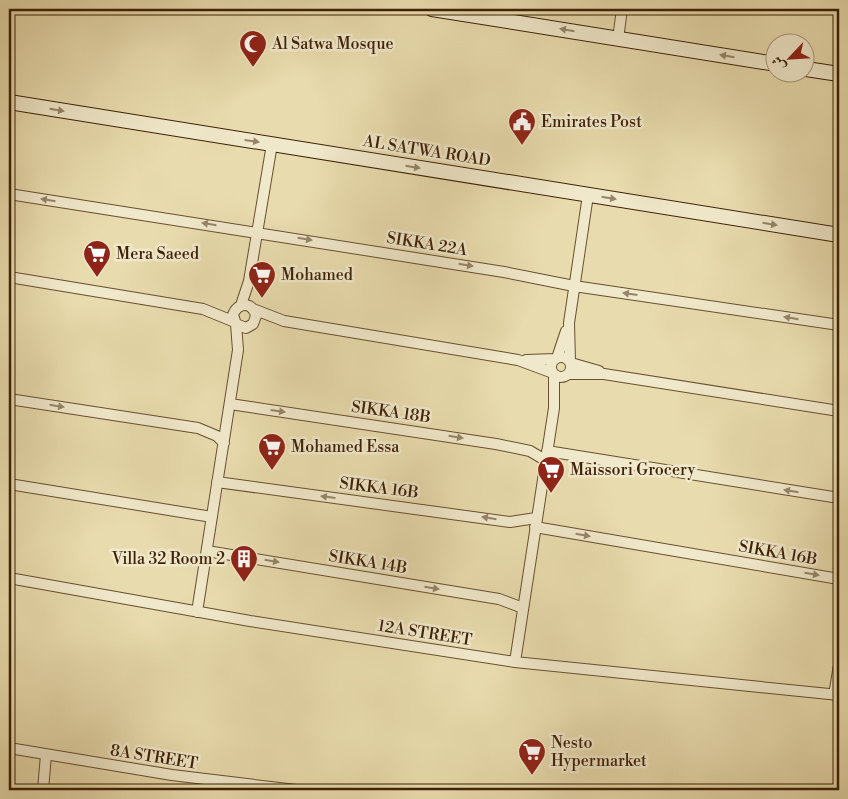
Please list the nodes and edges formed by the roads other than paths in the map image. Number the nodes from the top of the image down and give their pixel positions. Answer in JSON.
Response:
{"nodes":[{"id":1,"x":432,"y":9,"type":"edge"},
{"id":2,"x":622,"y":9,"type":"edge"},
{"id":3,"x":618,"y":39,"type":"junction"},
{"id":4,"x":766,"y":62,"type":"edge"},
{"id":5,"x":816,"y":71,"type":"edge"},
{"id":6,"x":839,"y":74,"type":"edge"},
{"id":7,"x":9,"y":102,"type":"edge"},
{"id":8,"x":272,"y":144,"type":"junction"},
{"id":9,"x":9,"y":194,"type":"edge"},
{"id":10,"x":588,"y":195,"type":"junction"},
{"id":11,"x":257,"y":232,"type":"junction"},
{"id":12,"x":839,"y":235,"type":"edge"},
{"id":13,"x":9,"y":277,"type":"edge"},
{"id":14,"x":574,"y":286,"type":"junction"},
{"id":15,"x":246,"y":307,"type":"junction"},
{"id":16,"x":203,"y":309,"type":"junction"},
{"id":17,"x":284,"y":321,"type":"junction"},
{"id":18,"x":236,"y":323,"type":"junction"},
{"id":19,"x":569,"y":323,"type":"junction"},
{"id":20,"x":252,"y":325,"type":"junction"},
{"id":21,"x":839,"y":325,"type":"edge"},
{"id":22,"x":238,"y":350,"type":"junction"},
{"id":23,"x":556,"y":358,"type":"junction"},
{"id":24,"x":518,"y":360,"type":"junction"},
{"id":25,"x":570,"y":368,"type":"junction"},
{"id":26,"x":553,"y":373,"type":"junction"},
{"id":27,"x":9,"y":399,"type":"edge"},
{"id":28,"x":230,"y":404,"type":"junction"},
{"id":29,"x":554,"y":408,"type":"junction"},
{"id":30,"x":839,"y":411,"type":"edge"},
{"id":31,"x":224,"y":443,"type":"junction"},
{"id":32,"x":546,"y":456,"type":"junction"},
{"id":33,"x":217,"y":482,"type":"junction"},
{"id":34,"x":9,"y":484,"type":"edge"},
{"id":35,"x":839,"y":498,"type":"edge"},
{"id":36,"x":212,"y":517,"type":"junction"},
{"id":37,"x":536,"y":523,"type":"junction"},
{"id":38,"x":206,"y":551,"type":"junction"},
{"id":39,"x":9,"y":578,"type":"edge"},
{"id":40,"x":839,"y":579,"type":"edge"},
{"id":41,"x":523,"y":608,"type":"junction"},
{"id":42,"x":197,"y":612,"type":"junction"},
{"id":43,"x":515,"y":662,"type":"junction"},
{"id":44,"x":839,"y":665,"type":"edge"},
{"id":45,"x":837,"y":695,"type":"edge"},
{"id":46,"x":9,"y":748,"type":"edge"},
{"id":47,"x":46,"y":755,"type":"junction"},
{"id":48,"x":43,"y":790,"type":"edge"},
{"id":49,"x":296,"y":790,"type":"edge"}],
"edges":[{"from":3,"to":1,"type":"main road","one_way":true},
{"from":2,"to":3,"type":"street"},
{"from":4,"to":3,"type":"main road","one_way":true},
{"from":5,"to":6,"type":"main road"},
{"from":7,"to":8,"type":"main road","name":"AL SATWA ROAD","one_way":true},
{"from":8,"to":10,"type":"main road","name":"AL SATWA ROAD","one_way":true},
{"from":8,"to":11,"type":"street"},
{"from":11,"to":9,"type":"street","name":"SIKKA 22A","one_way":true},
{"from":10,"to":12,"type":"main road","name":"AL SATWA ROAD","one_way":true},
{"from":10,"to":14,"type":"street"},
{"from":11,"to":14,"type":"street","name":"SIKKA 22A","one_way":true},
{"from":11,"to":15,"type":"street"},
{"from":13,"to":16,"type":"street"},
{"from":14,"to":19,"type":"street"},
{"from":21,"to":14,"type":"street","name":"SIKKA 22A","one_way":true},
{"from":15,"to":16,"type":"street"},
{"from":15,"to":17,"type":"street"},
{"from":15,"to":18,"type":"street"},
{"from":15,"to":20,"type":"street"},
{"from":16,"to":18,"type":"street"},
{"from":17,"to":20,"type":"street"},
{"from":17,"to":24,"type":"street"},
{"from":18,"to":20,"type":"street"},
{"from":18,"to":22,"type":"street"},
{"from":19,"to":23,"type":"street"},
{"from":19,"to":25,"type":"street"},
{"from":20,"to":22,"type":"street"},
{"from":22,"to":28,"type":"street"},
{"from":23,"to":24,"type":"street"},
{"from":23,"to":25,"type":"street"},
{"from":23,"to":26,"type":"street"},
{"from":24,"to":26,"type":"street"},
{"from":25,"to":26,"type":"street"},
{"from":25,"to":29,"type":"street"},
{"from":25,"to":30,"type":"street"},
{"from":26,"to":29,"type":"street"},
{"from":27,"to":31,"type":"street","one_way":true},
{"from":28,"to":31,"type":"street"},
{"from":28,"to":32,"type":"street","name":"SIKKA 18B","one_way":true},
{"from":29,"to":32,"type":"street"},
{"from":31,"to":33,"type":"street"},
{"from":35,"to":32,"type":"street","name":"SIKKA 18B","one_way":true},
{"from":32,"to":37,"type":"street"},
{"from":33,"to":36,"type":"street"},
{"from":37,"to":33,"type":"street","name":"SIKKA 16B","one_way":true},
{"from":34,"to":36,"type":"street"},
{"from":36,"to":38,"type":"street"},
{"from":37,"to":40,"type":"street","name":"SIKKA 16B","one_way":true},
{"from":37,"to":41,"type":"street"},
{"from":38,"to":41,"type":"street","name":"SIKKA 14B","one_way":true},
{"from":38,"to":42,"type":"street"},
{"from":39,"to":42,"type":"street","name":"12A STREET"},
{"from":41,"to":43,"type":"street"},
{"from":42,"to":43,"type":"street","name":"12A STREET"},
{"from":43,"to":45,"type":"street","name":"12A STREET"},
{"from":44,"to":45,"type":"street"},
{"from":46,"to":47,"type":"street","name":"8A STREET"},
{"from":47,"to":48,"type":"street"},
{"from":47,"to":49,"type":"street","name":"8A STREET"}]}
